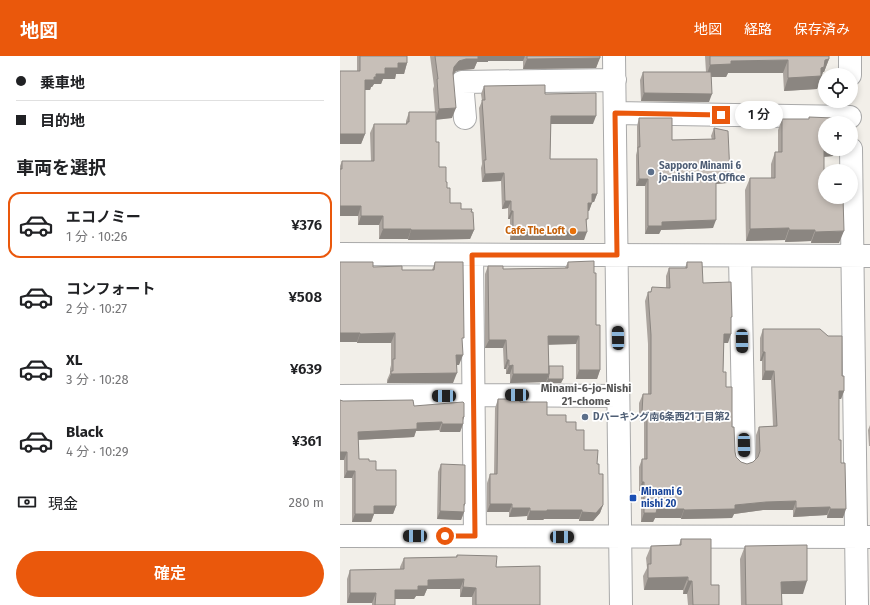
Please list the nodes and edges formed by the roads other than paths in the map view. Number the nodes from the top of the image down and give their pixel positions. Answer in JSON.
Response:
{"nodes":[{"id":1,"x":614,"y":56,"type":"edge"},
{"id":2,"x":850,"y":56,"type":"edge"},
{"id":3,"x":850,"y":68,"type":"edge"},
{"id":4,"x":615,"y":80,"type":"junction"},
{"id":5,"x":615,"y":113,"type":"junction"},
{"id":6,"x":850,"y":114,"type":"edge"},
{"id":7,"x":465,"y":118,"type":"dead end"},
{"id":8,"x":852,"y":156,"type":"edge"},
{"id":9,"x":340,"y":254,"type":"edge"},
{"id":10,"x":472,"y":255,"type":"junction"},
{"id":11,"x":617,"y":255,"type":"junction"},
{"id":12,"x":740,"y":256,"type":"junction"},
{"id":13,"x":861,"y":256,"type":"edge"},
{"id":14,"x":474,"y":395,"type":"junction"},
{"id":15,"x":340,"y":396,"type":"edge"},
{"id":16,"x":618,"y":396,"type":"junction"},
{"id":17,"x":744,"y":460,"type":"dead end"},
{"id":18,"x":340,"y":536,"type":"edge"},
{"id":19,"x":475,"y":536,"type":"junction"},
{"id":20,"x":620,"y":537,"type":"junction"},
{"id":21,"x":863,"y":537,"type":"edge"},
{"id":22,"x":621,"y":605,"type":"edge"},
{"id":23,"x":857,"y":605,"type":"edge"}],
"edges":[{"from":1,"to":4,"type":"street"},
{"from":2,"to":3,"type":"street"},
{"from":4,"to":5,"type":"street"},
{"from":4,"to":7,"type":"street"},
{"from":5,"to":6,"type":"street"},
{"from":5,"to":11,"type":"street"},
{"from":8,"to":13,"type":"street"},
{"from":9,"to":10,"type":"street"},
{"from":10,"to":11,"type":"street"},
{"from":10,"to":14,"type":"street"},
{"from":11,"to":12,"type":"street"},
{"from":11,"to":16,"type":"street"},
{"from":12,"to":13,"type":"street"},
{"from":12,"to":17,"type":"street"},
{"from":13,"to":21,"type":"street"},
{"from":14,"to":15,"type":"street"},
{"from":14,"to":16,"type":"street"},
{"from":14,"to":19,"type":"street"},
{"from":16,"to":20,"type":"street"},
{"from":18,"to":19,"type":"street"},
{"from":19,"to":20,"type":"street"},
{"from":20,"to":21,"type":"street"},
{"from":20,"to":22,"type":"street"},
{"from":21,"to":23,"type":"street"}]}
